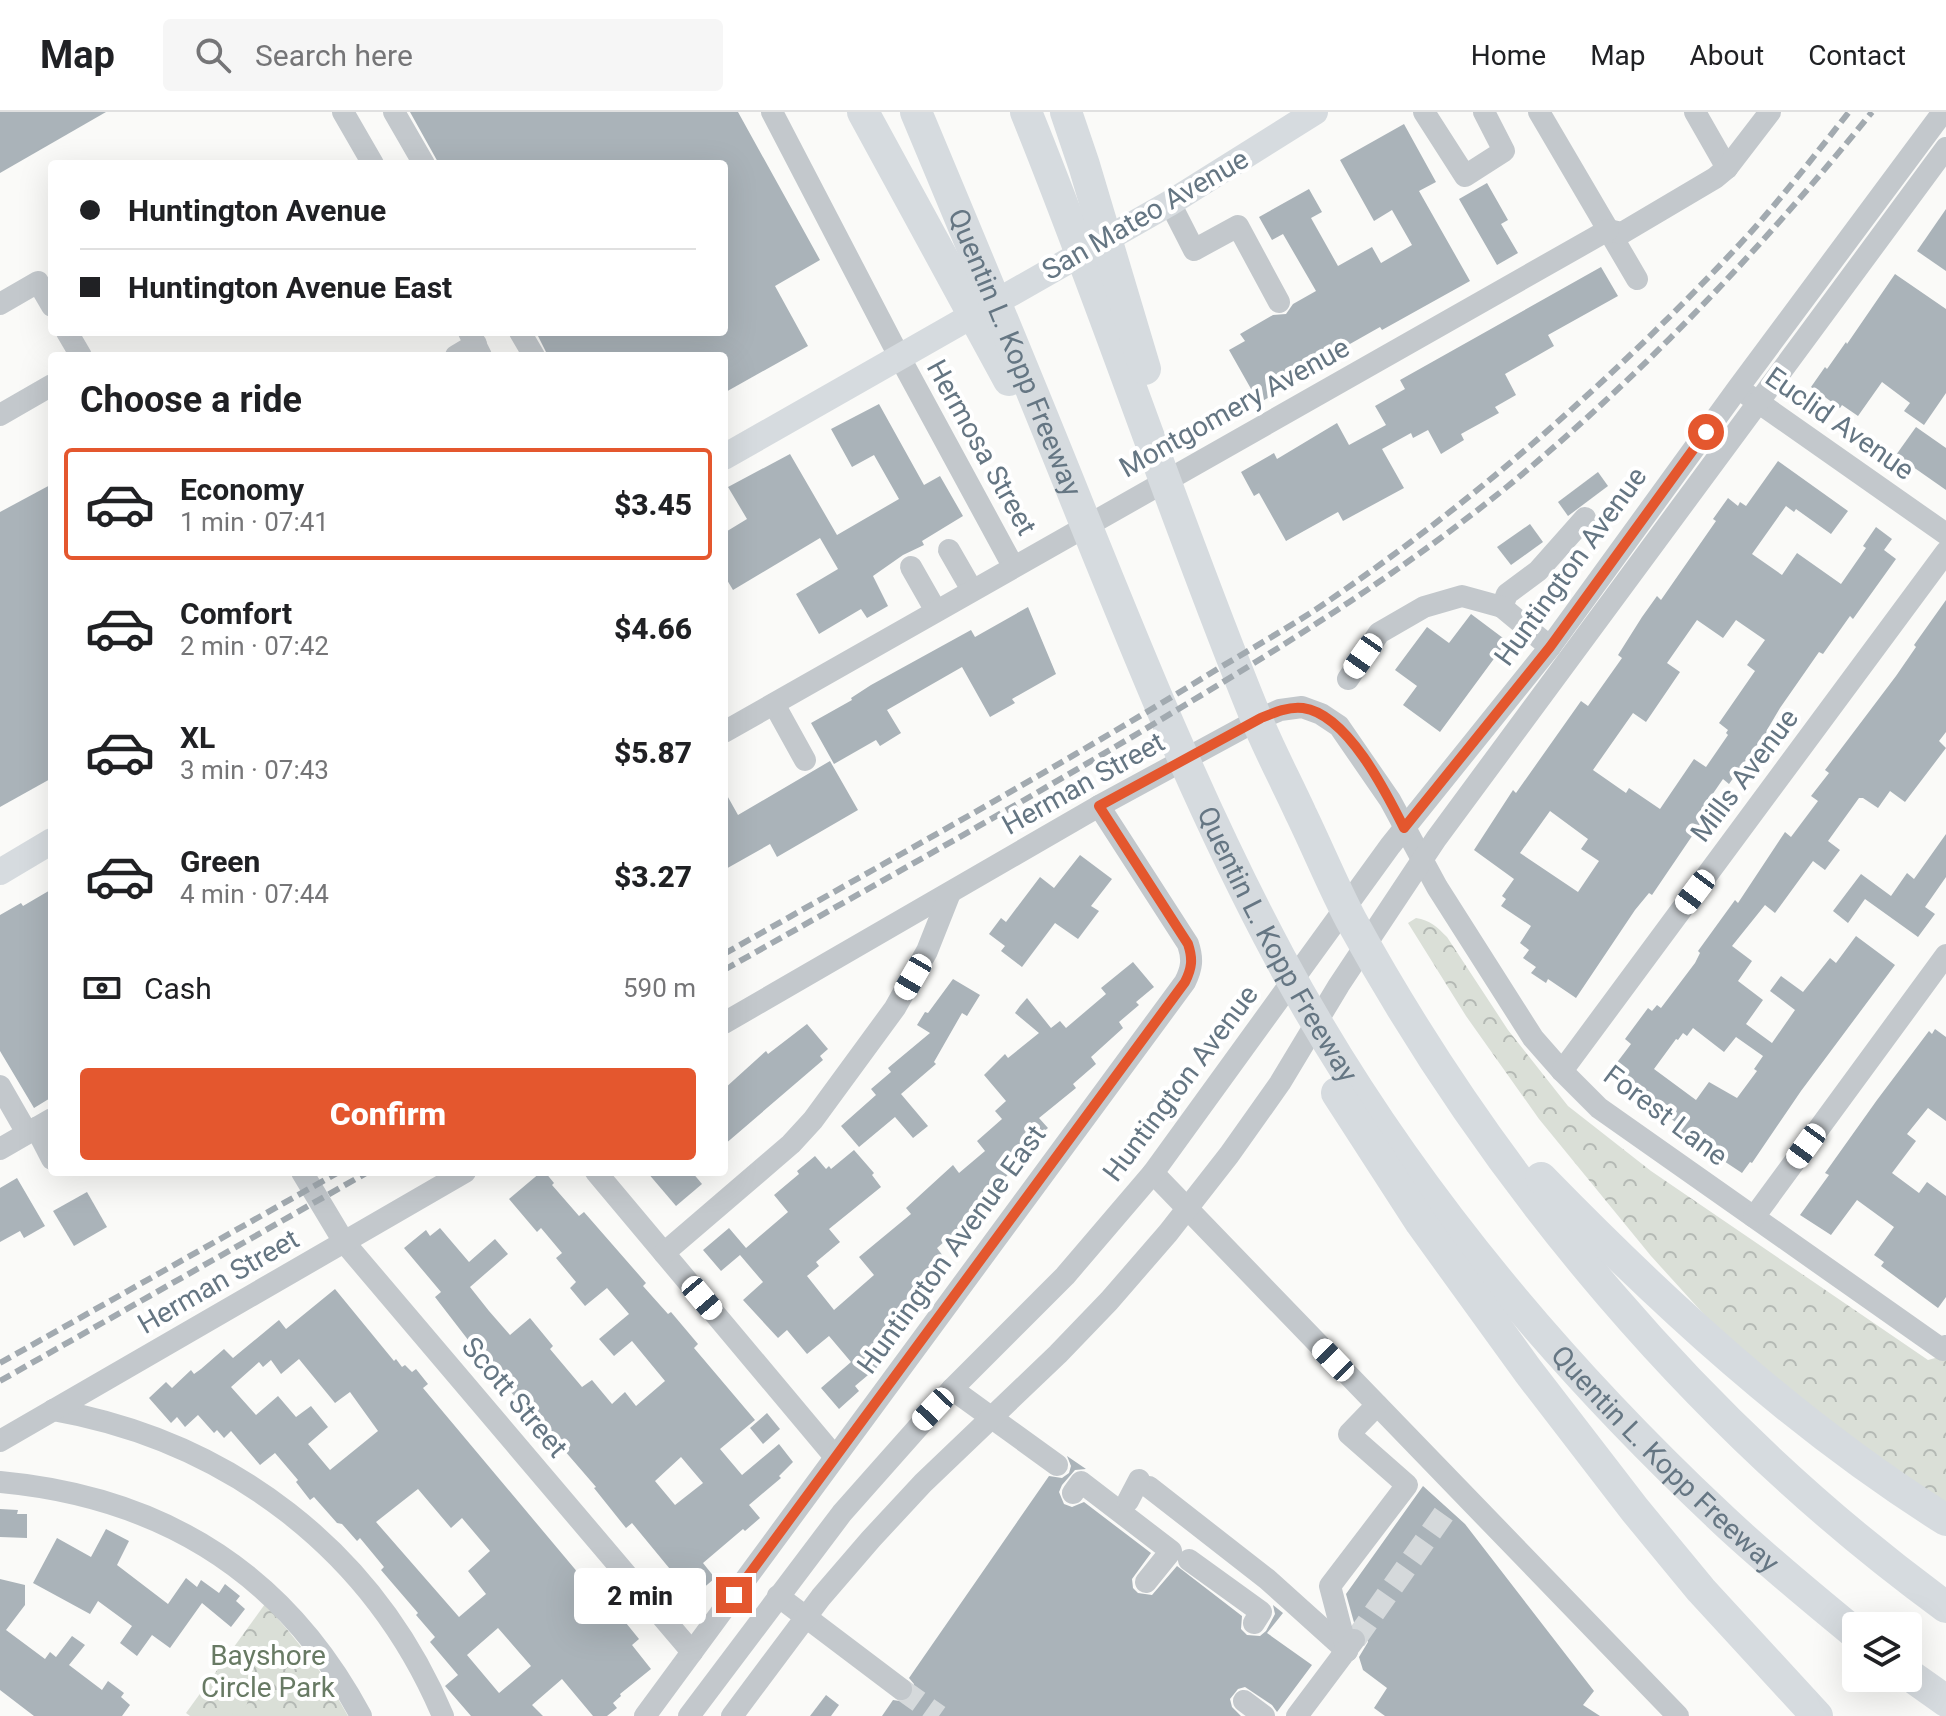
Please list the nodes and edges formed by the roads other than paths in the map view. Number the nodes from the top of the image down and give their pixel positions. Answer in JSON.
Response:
{"nodes":[{"id":1,"x":343,"y":112,"type":"edge"},
{"id":2,"x":394,"y":112,"type":"edge"},
{"id":3,"x":772,"y":112,"type":"edge"},
{"id":4,"x":863,"y":112,"type":"edge"},
{"id":5,"x":916,"y":112,"type":"edge"},
{"id":6,"x":1424,"y":112,"type":"edge"},
{"id":7,"x":1484,"y":112,"type":"edge"},
{"id":8,"x":1539,"y":112,"type":"edge"},
{"id":9,"x":1695,"y":112,"type":"edge"},
{"id":10,"x":1770,"y":112,"type":"edge"},
{"id":11,"x":1943,"y":112,"type":"edge"},
{"id":12,"x":1313,"y":113,"type":"edge"},
{"id":13,"x":1067,"y":114,"type":"edge"},
{"id":14,"x":1030,"y":122,"type":"edge"},
{"id":15,"x":1946,"y":148,"type":"edge"},
{"id":16,"x":371,"y":160,"type":"edge"},
{"id":17,"x":422,"y":160,"type":"edge"},
{"id":18,"x":1727,"y":168,"type":"junction"},
{"id":19,"x":1170,"y":203,"type":"junction"},
{"id":20,"x":1608,"y":230,"type":"junction"},
{"id":21,"x":1637,"y":279,"type":"dead end"},
{"id":22,"x":48,"y":299,"type":"edge"},
{"id":23,"x":1279,"y":302,"type":"dead end"},
{"id":24,"x":0,"y":304,"type":"edge"},
{"id":25,"x":899,"y":356,"type":"junction"},
{"id":26,"x":48,"y":387,"type":"edge"},
{"id":27,"x":1738,"y":388,"type":"junction"},
{"id":28,"x":1757,"y":401,"type":"junction"},
{"id":29,"x":0,"y":415,"type":"edge"},
{"id":30,"x":728,"y":455,"type":"edge"},
{"id":31,"x":1585,"y":518,"type":"dead end"},
{"id":32,"x":1946,"y":534,"type":"edge"},
{"id":33,"x":949,"y":550,"type":"dead end"},
{"id":34,"x":1946,"y":552,"type":"edge"},
{"id":35,"x":1013,"y":566,"type":"junction"},
{"id":36,"x":911,"y":567,"type":"dead end"},
{"id":37,"x":972,"y":590,"type":"junction"},
{"id":38,"x":1502,"y":607,"type":"junction"},
{"id":39,"x":936,"y":611,"type":"junction"},
{"id":40,"x":1219,"y":621,"type":"junction"},
{"id":41,"x":1550,"y":647,"type":"junction"},
{"id":42,"x":1136,"y":649,"type":"junction"},
{"id":43,"x":1348,"y":679,"type":"dead end"},
{"id":44,"x":774,"y":704,"type":"junction"},
{"id":45,"x":728,"y":730,"type":"edge"},
{"id":46,"x":805,"y":760,"type":"dead end"},
{"id":47,"x":1099,"y":806,"type":"junction"},
{"id":48,"x":1404,"y":828,"type":"junction"},
{"id":49,"x":48,"y":843,"type":"edge"},
{"id":50,"x":1422,"y":861,"type":"junction"},
{"id":51,"x":0,"y":872,"type":"edge"},
{"id":52,"x":950,"y":893,"type":"junction"},
{"id":53,"x":1946,"y":955,"type":"edge"},
{"id":54,"x":728,"y":1021,"type":"edge"},
{"id":55,"x":1428,"y":1049,"type":"junction"},
{"id":56,"x":1562,"y":1071,"type":"junction"},
{"id":57,"x":0,"y":1086,"type":"edge"},
{"id":58,"x":1366,"y":1121,"type":"junction"},
{"id":59,"x":38,"y":1126,"type":"edge"},
{"id":60,"x":48,"y":1148,"type":"edge"},
{"id":61,"x":0,"y":1149,"type":"edge"},
{"id":62,"x":1153,"y":1173,"type":"junction"},
{"id":63,"x":304,"y":1176,"type":"edge"},
{"id":64,"x":458,"y":1176,"type":"edge"},
{"id":65,"x":599,"y":1176,"type":"edge"},
{"id":66,"x":1188,"y":1208,"type":"junction"},
{"id":67,"x":1754,"y":1217,"type":"junction"},
{"id":68,"x":344,"y":1242,"type":"junction"},
{"id":69,"x":664,"y":1253,"type":"junction"},
{"id":70,"x":1945,"y":1348,"type":"edge"},
{"id":71,"x":952,"y":1389,"type":"junction"},
{"id":72,"x":1377,"y":1405,"type":"junction"},
{"id":73,"x":53,"y":1410,"type":"junction"},
{"id":74,"x":991,"y":1417,"type":"junction"},
{"id":75,"x":0,"y":1441,"type":"edge"},
{"id":76,"x":835,"y":1457,"type":"junction"},
{"id":77,"x":1057,"y":1465,"type":"dead end"},
{"id":78,"x":0,"y":1482,"type":"edge"},
{"id":79,"x":1073,"y":1493,"type":"dead end"},
{"id":80,"x":1128,"y":1501,"type":"dead end"},
{"id":81,"x":1946,"y":1520,"type":"edge"},
{"id":82,"x":1196,"y":1571,"type":"dead end"},
{"id":83,"x":1146,"y":1582,"type":"dead end"},
{"id":84,"x":778,"y":1596,"type":"junction"},
{"id":85,"x":1946,"y":1607,"type":"edge"},
{"id":86,"x":806,"y":1617,"type":"junction"},
{"id":87,"x":1842,"y":1622,"type":"edge"},
{"id":88,"x":1254,"y":1623,"type":"dead end"},
{"id":89,"x":1351,"y":1645,"type":"junction"},
{"id":90,"x":692,"y":1652,"type":"junction"},
{"id":91,"x":1922,"y":1684,"type":"edge"},
{"id":92,"x":901,"y":1689,"type":"tunnel mouth"},
{"id":93,"x":1244,"y":1701,"type":"dead end"},
{"id":94,"x":1946,"y":1701,"type":"edge"},
{"id":95,"x":1296,"y":1707,"type":"edge"},
{"id":96,"x":740,"y":1710,"type":"edge"},
{"id":97,"x":361,"y":1716,"type":"edge"},
{"id":98,"x":443,"y":1716,"type":"edge"},
{"id":99,"x":645,"y":1716,"type":"edge"},
{"id":100,"x":689,"y":1716,"type":"edge"},
{"id":101,"x":1264,"y":1716,"type":"edge"},
{"id":102,"x":1678,"y":1716,"type":"edge"},
{"id":103,"x":1817,"y":1716,"type":"edge"}],
"edges":[{"from":1,"to":16,"type":"street"},
{"from":2,"to":17,"type":"street"},
{"from":3,"to":25,"type":"street","name":"Hermosa Street"},
{"from":4,"to":42,"type":"highway"},
{"from":5,"to":42,"type":"highway","name":"Quentin L. Kopp Freeway"},
{"from":6,"to":7,"type":"street"},
{"from":8,"to":20,"type":"street"},
{"from":9,"to":18,"type":"street"},
{"from":10,"to":18,"type":"street","name":"Montgomery Avenue"},
{"from":11,"to":27,"type":"street","name":"Huntington Avenue"},
{"from":12,"to":19,"type":"main road","name":"San Mateo Avenue"},
{"from":13,"to":40,"type":"highway"},
{"from":14,"to":40,"type":"highway"},
{"from":15,"to":28,"type":"street","name":"Huntington Avenue"},
{"from":18,"to":20,"type":"street","name":"Montgomery Avenue"},
{"from":19,"to":23,"type":"street"},
{"from":19,"to":25,"type":"main road","name":"San Mateo Avenue"},
{"from":20,"to":21,"type":"street"},
{"from":20,"to":35,"type":"street","name":"Montgomery Avenue"},
{"from":22,"to":24,"type":"street"},
{"from":25,"to":30,"type":"main road","name":"San Mateo Avenue"},
{"from":25,"to":35,"type":"street","name":"Hermosa Street"},
{"from":26,"to":29,"type":"street"},
{"from":27,"to":28,"type":"street","name":"Euclid Avenue"},
{"from":27,"to":41,"type":"street","name":"Huntington Avenue"},
{"from":28,"to":32,"type":"street","name":"Euclid Avenue"},
{"from":28,"to":50,"type":"street","name":"Huntington Avenue"},
{"from":31,"to":38,"type":"street"},
{"from":33,"to":37,"type":"street"},
{"from":34,"to":56,"type":"street","name":"Mills Avenue"},
{"from":35,"to":37,"type":"street","name":"Montgomery Avenue"},
{"from":36,"to":39,"type":"street"},
{"from":37,"to":39,"type":"street","name":"Montgomery Avenue"},
{"from":38,"to":41,"type":"street"},
{"from":38,"to":43,"type":"street"},
{"from":39,"to":44,"type":"street","name":"Montgomery Avenue"},
{"from":40,"to":55,"type":"highway"},
{"from":41,"to":48,"type":"street","name":"Huntington Avenue"},
{"from":42,"to":58,"type":"highway","name":"Quentin L. Kopp Freeway"},
{"from":44,"to":45,"type":"street","name":"Montgomery Avenue"},
{"from":44,"to":46,"type":"street"},
{"from":47,"to":48,"type":"street","name":"Herman Street"},
{"from":47,"to":52,"type":"street","name":"Herman Street"},
{"from":47,"to":76,"type":"street","name":"Huntington Avenue East"},
{"from":48,"to":50,"type":"street","name":"Herman Street"},
{"from":48,"to":62,"type":"street","name":"Huntington Avenue"},
{"from":49,"to":51,"type":"main road"},
{"from":50,"to":56,"type":"street","name":"Forest Lane"},
{"from":50,"to":66,"type":"street","name":"Huntington Avenue"},
{"from":52,"to":54,"type":"street","name":"Herman Street"},
{"from":52,"to":69,"type":"street"},
{"from":53,"to":67,"type":"street"},
{"from":55,"to":81,"type":"highway"},
{"from":55,"to":85,"type":"highway"},
{"from":56,"to":67,"type":"street","name":"Forest Lane"},
{"from":57,"to":59,"type":"street"},
{"from":58,"to":87,"type":"highway","name":"Quentin L. Kopp Freeway"},
{"from":58,"to":103,"type":"highway"},
{"from":59,"to":60,"type":"street"},
{"from":59,"to":61,"type":"street"},
{"from":62,"to":66,"type":"street"},
{"from":62,"to":71,"type":"street","name":"Huntington Avenue"},
{"from":63,"to":68,"type":"street","name":"Scott Street"},
{"from":64,"to":68,"type":"street","name":"Herman Street"},
{"from":65,"to":69,"type":"street"},
{"from":66,"to":72,"type":"street"},
{"from":66,"to":74,"type":"street","name":"Huntington Avenue"},
{"from":67,"to":70,"type":"street","name":"Forest Lane"},
{"from":68,"to":73,"type":"street","name":"Herman Street"},
{"from":68,"to":90,"type":"street","name":"Scott Street"},
{"from":69,"to":76,"type":"street"},
{"from":71,"to":74,"type":"street"},
{"from":71,"to":84,"type":"street","name":"Huntington Avenue"},
{"from":72,"to":89,"type":"street"},
{"from":72,"to":102,"type":"street"},
{"from":73,"to":75,"type":"street","name":"Herman Street"},
{"from":73,"to":98,"type":"street"},
{"from":74,"to":77,"type":"street"},
{"from":74,"to":86,"type":"street","name":"Huntington Avenue"},
{"from":76,"to":90,"type":"street","name":"Huntington Avenue East"},
{"from":78,"to":97,"type":"street"},
{"from":79,"to":83,"type":"street"},
{"from":80,"to":89,"type":"street"},
{"from":82,"to":88,"type":"street"},
{"from":84,"to":86,"type":"street"},
{"from":84,"to":100,"type":"street","name":"Huntington Avenue"},
{"from":86,"to":92,"type":"street"},
{"from":86,"to":96,"type":"street","name":"Huntington Avenue"},
{"from":89,"to":95,"type":"street"},
{"from":90,"to":99,"type":"street","name":"Huntington Avenue East"},
{"from":91,"to":94,"type":"highway"},
{"from":93,"to":101,"type":"street"}]}
